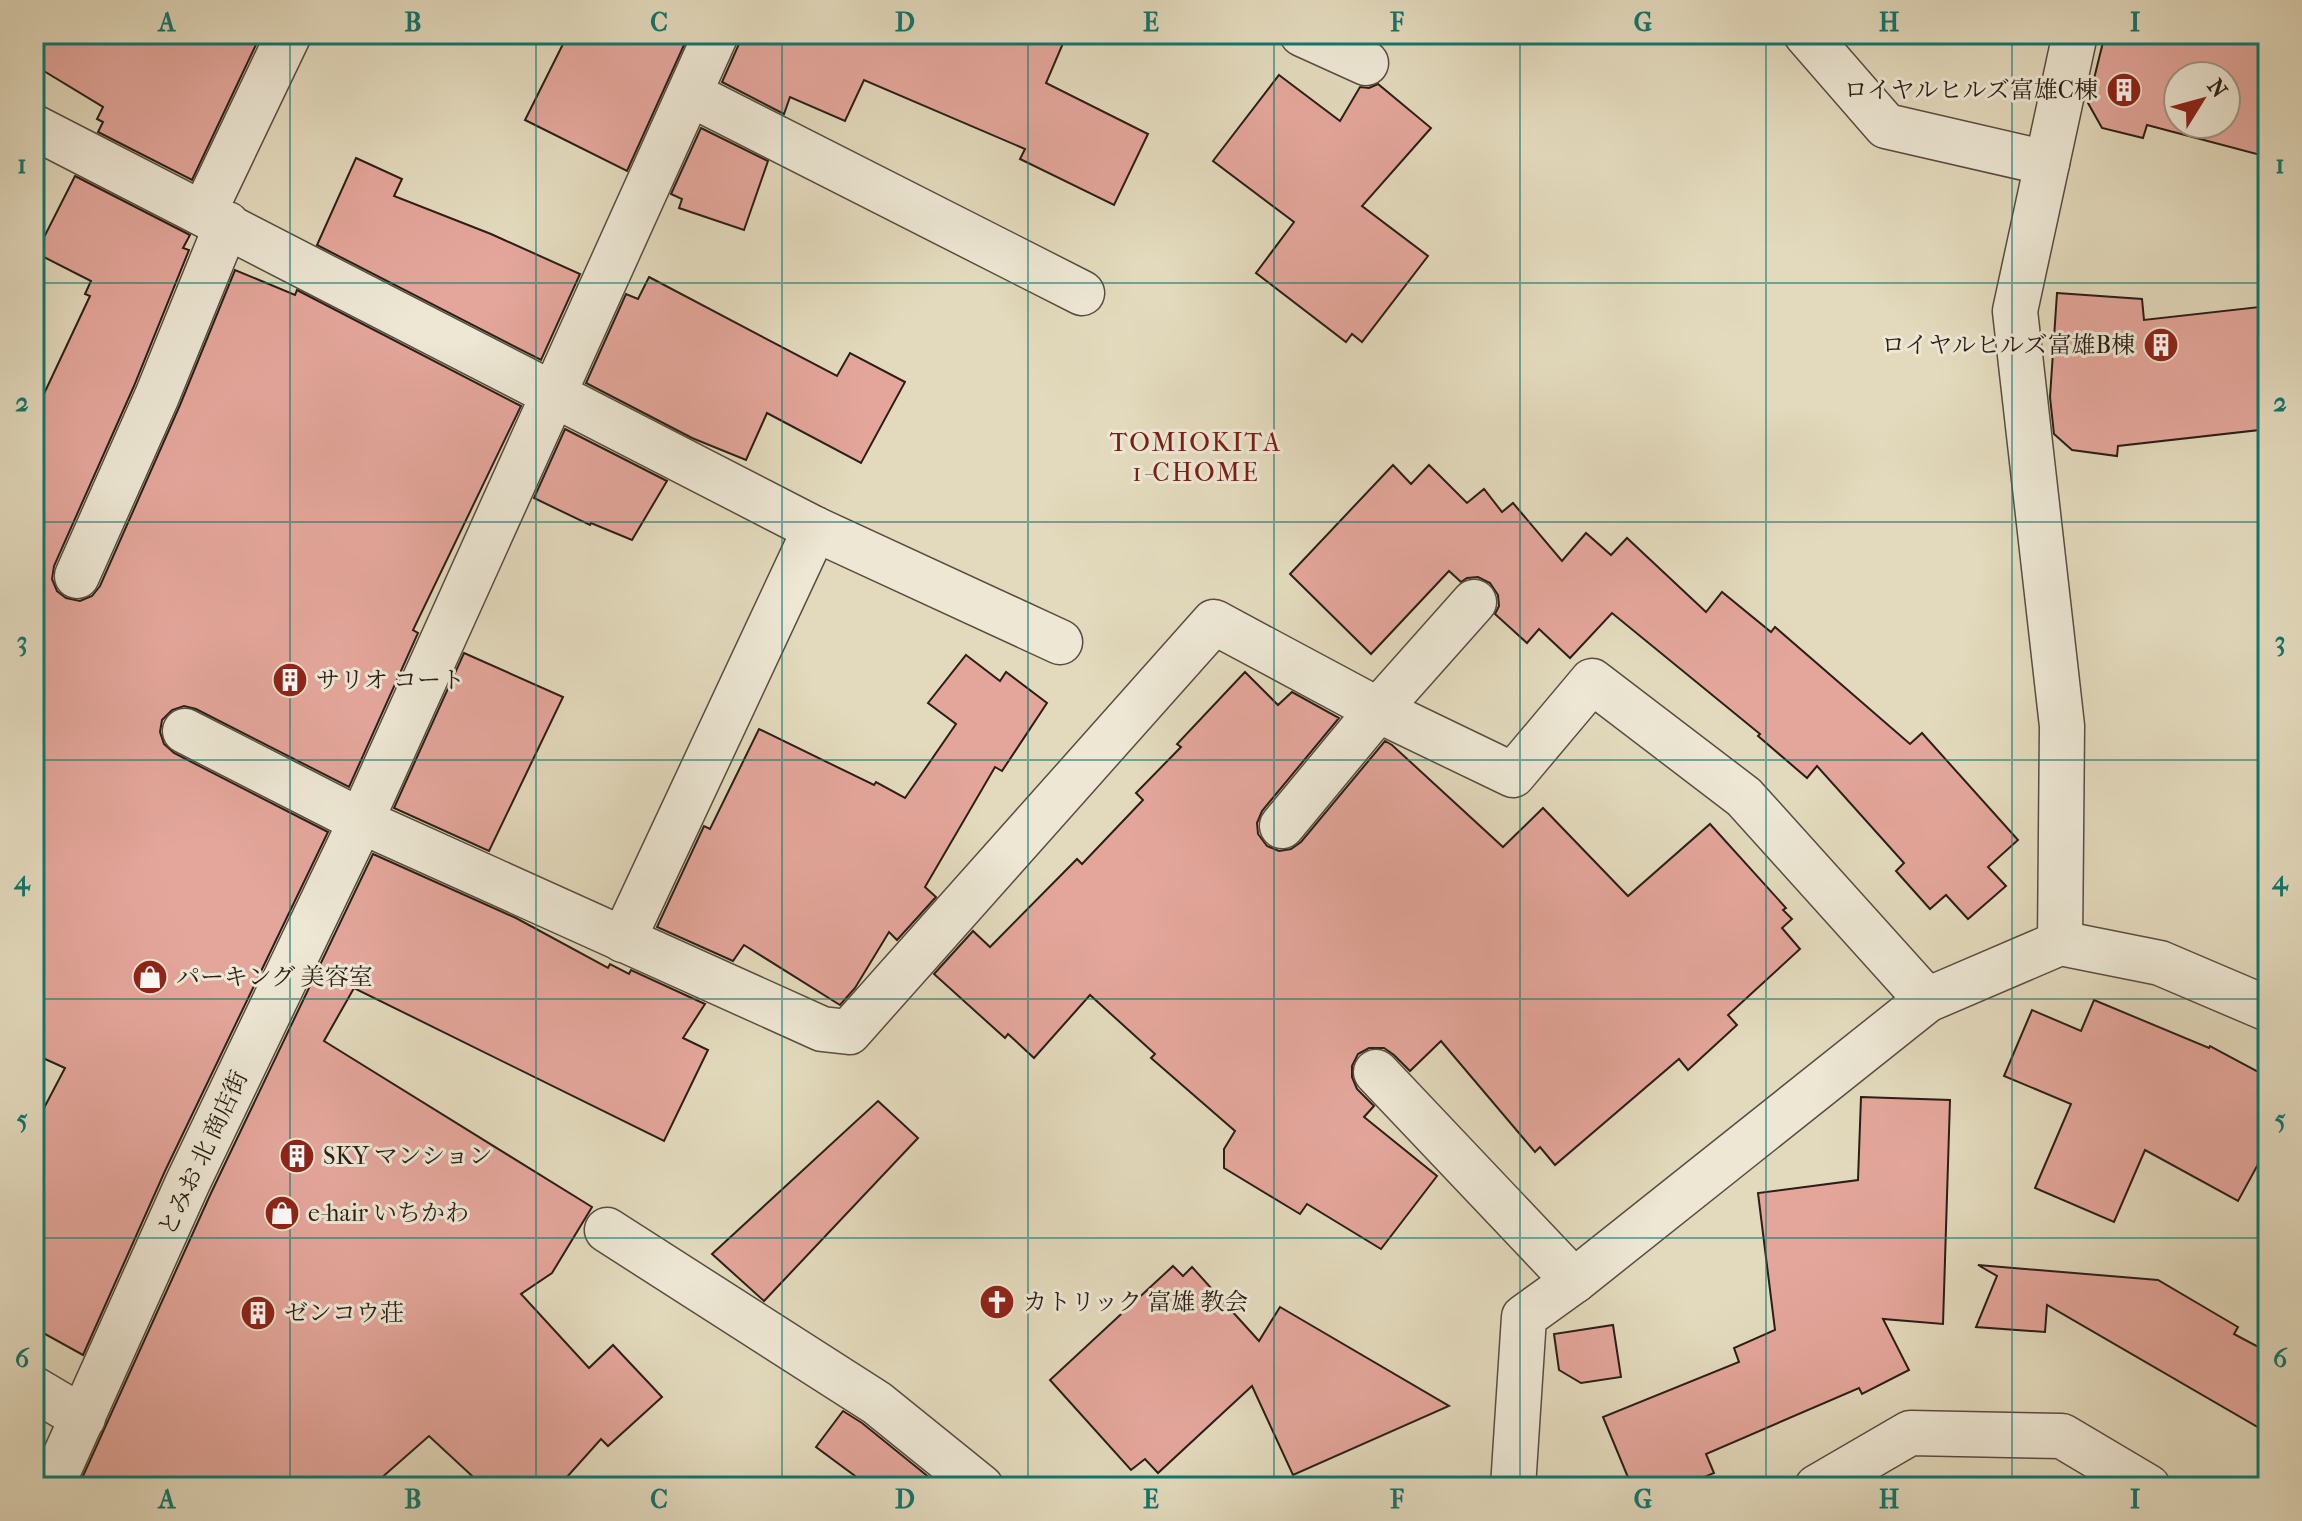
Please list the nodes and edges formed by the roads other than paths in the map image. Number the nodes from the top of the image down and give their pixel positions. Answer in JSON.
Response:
{"nodes":[{"id":1,"x":289,"y":34,"type":"edge"},
{"id":2,"x":716,"y":34,"type":"edge"},
{"id":3,"x":1302,"y":34,"type":"edge"},
{"id":4,"x":1806,"y":34,"type":"edge"},
{"id":5,"x":2075,"y":34,"type":"edge"},
{"id":6,"x":1366,"y":63,"type":"dead end"},
{"id":7,"x":690,"y":94,"type":"junction"},
{"id":8,"x":34,"y":127,"type":"edge"},
{"id":9,"x":2047,"y":163,"type":"junction"},
{"id":10,"x":215,"y":218,"type":"junction"},
{"id":11,"x":1082,"y":293,"type":"dead end"},
{"id":12,"x":554,"y":393,"type":"junction"},
{"id":13,"x":815,"y":529,"type":"junction"},
{"id":14,"x":77,"y":576,"type":"dead end"},
{"id":15,"x":1474,"y":602,"type":"dead end"},
{"id":16,"x":1060,"y":642,"type":"dead end"},
{"id":17,"x":1378,"y":710,"type":"junction"},
{"id":18,"x":185,"y":731,"type":"dead end"},
{"id":19,"x":361,"y":821,"type":"junction"},
{"id":20,"x":1282,"y":826,"type":"dead end"},
{"id":21,"x":623,"y":940,"type":"junction"},
{"id":22,"x":2060,"y":943,"type":"junction"},
{"id":23,"x":1927,"y":1000,"type":"junction"},
{"id":24,"x":2268,"y":1009,"type":"edge"},
{"id":25,"x":1376,"y":1072,"type":"dead end"},
{"id":26,"x":607,"y":1230,"type":"dead end"},
{"id":27,"x":1574,"y":1281,"type":"junction"},
{"id":28,"x":34,"y":1389,"type":"edge"},
{"id":29,"x":83,"y":1418,"type":"junction"},
{"id":30,"x":1513,"y":1486,"type":"edge"},
{"id":31,"x":51,"y":1487,"type":"edge"},
{"id":32,"x":981,"y":1487,"type":"edge"},
{"id":33,"x":1504,"y":1487,"type":"edge"},
{"id":34,"x":1817,"y":1487,"type":"edge"},
{"id":35,"x":2148,"y":1487,"type":"edge"}],
"edges":[{"from":1,"to":10,"type":"street"},
{"from":2,"to":7,"type":"street","name":"とみお 北 商店街"},
{"from":3,"to":6,"type":"street"},
{"from":4,"to":9,"type":"street"},
{"from":5,"to":9,"type":"street"},
{"from":7,"to":11,"type":"street"},
{"from":7,"to":12,"type":"street","name":"とみお 北 商店街"},
{"from":8,"to":10,"type":"street"},
{"from":9,"to":22,"type":"street"},
{"from":10,"to":12,"type":"street"},
{"from":10,"to":14,"type":"street"},
{"from":12,"to":13,"type":"street"},
{"from":12,"to":19,"type":"street","name":"とみお 北 商店街"},
{"from":13,"to":16,"type":"street"},
{"from":13,"to":21,"type":"street"},
{"from":15,"to":17,"type":"street"},
{"from":17,"to":20,"type":"street"},
{"from":17,"to":21,"type":"street"},
{"from":17,"to":23,"type":"street"},
{"from":18,"to":19,"type":"street"},
{"from":19,"to":21,"type":"street"},
{"from":19,"to":29,"type":"street","name":"とみお 北 商店街"},
{"from":22,"to":23,"type":"street"},
{"from":22,"to":24,"type":"street"},
{"from":23,"to":27,"type":"street"},
{"from":25,"to":27,"type":"street"},
{"from":26,"to":32,"type":"street"},
{"from":27,"to":30,"type":"street"},
{"from":28,"to":29,"type":"street"},
{"from":29,"to":31,"type":"street","name":"とみお 北 商店街"},
{"from":30,"to":33,"type":"street"},
{"from":34,"to":35,"type":"street"}]}
